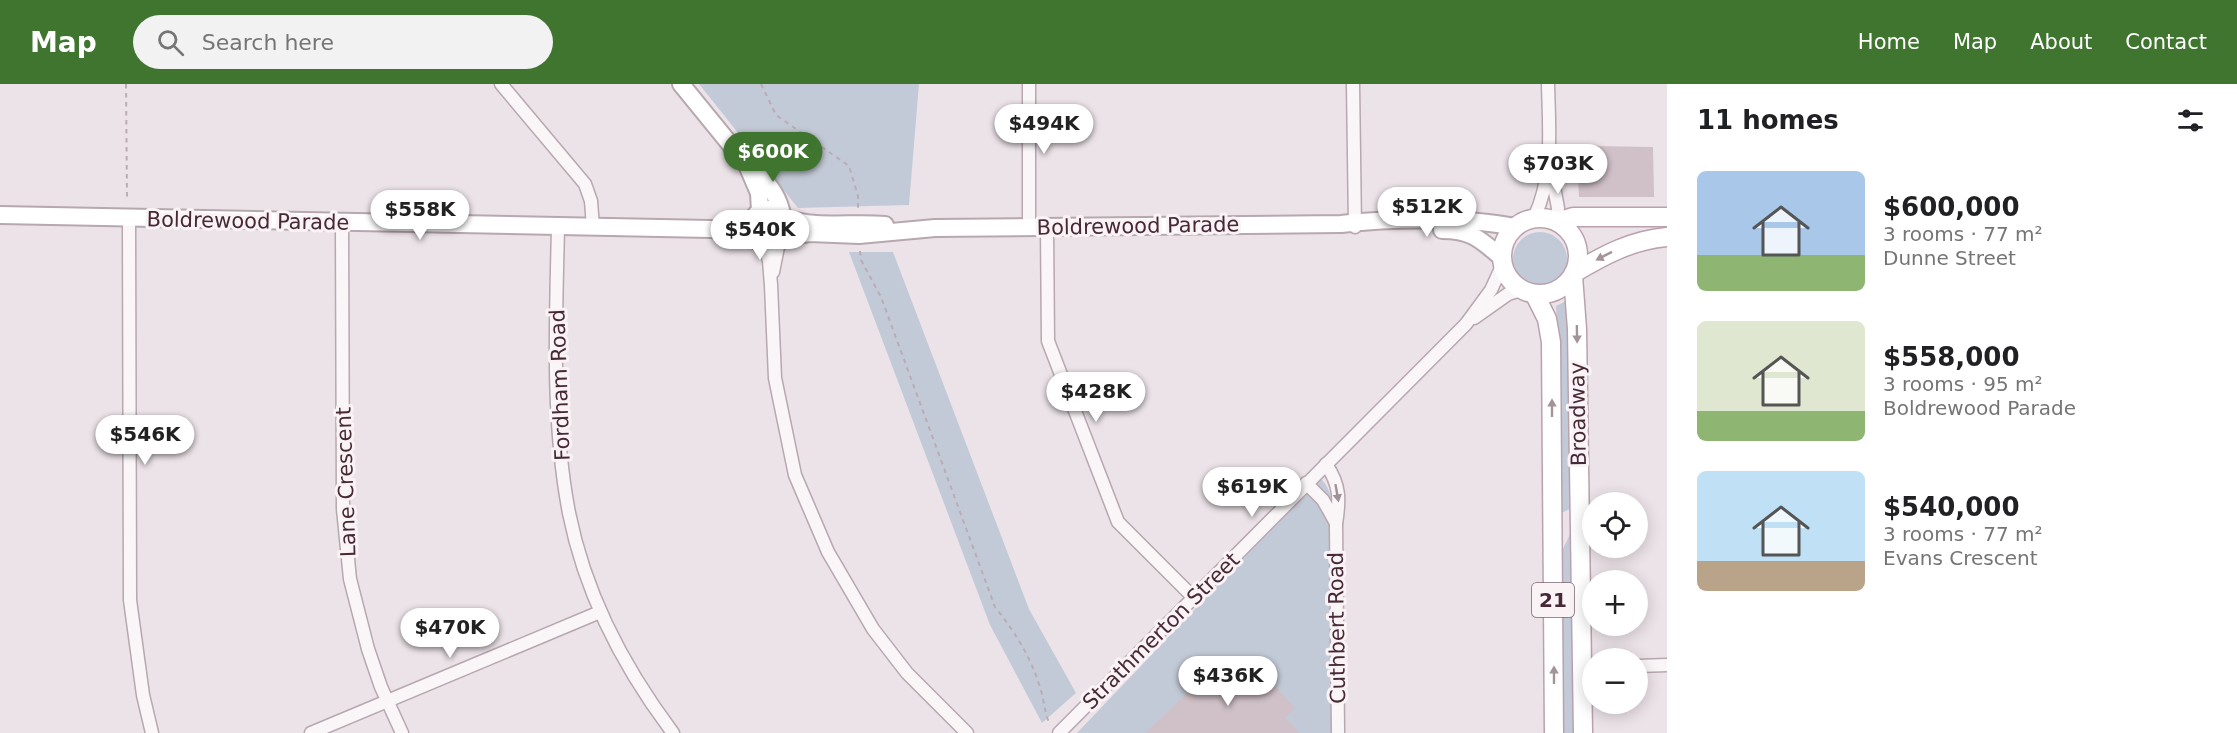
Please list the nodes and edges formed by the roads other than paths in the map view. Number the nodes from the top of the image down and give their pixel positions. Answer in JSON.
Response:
{"nodes":[{"id":1,"x":501,"y":84,"type":"edge"},
{"id":2,"x":681,"y":84,"type":"edge"},
{"id":3,"x":1029,"y":84,"type":"edge"},
{"id":4,"x":1353,"y":84,"type":"edge"},
{"id":5,"x":1548,"y":84,"type":"edge"},
{"id":6,"x":1549,"y":161,"type":"junction"},
{"id":7,"x":747,"y":165,"type":"junction"},
{"id":8,"x":0,"y":215,"type":"edge"},
{"id":9,"x":784,"y":217,"type":"junction"},
{"id":10,"x":1667,"y":217,"type":"edge"},
{"id":11,"x":129,"y":218,"type":"junction"},
{"id":12,"x":1534,"y":218,"type":"junction"},
{"id":13,"x":1558,"y":222,"type":"junction"},
{"id":14,"x":342,"y":223,"type":"junction"},
{"id":15,"x":1350,"y":225,"type":"junction"},
{"id":16,"x":558,"y":227,"type":"junction"},
{"id":17,"x":593,"y":227,"type":"junction"},
{"id":18,"x":1029,"y":227,"type":"junction"},
{"id":19,"x":1047,"y":227,"type":"junction"},
{"id":20,"x":1515,"y":227,"type":"junction"},
{"id":21,"x":859,"y":229,"type":"junction"},
{"id":22,"x":765,"y":231,"type":"junction"},
{"id":23,"x":1667,"y":237,"type":"edge"},
{"id":24,"x":1502,"y":262,"type":"junction"},
{"id":25,"x":1574,"y":274,"type":"junction"},
{"id":26,"x":1528,"y":292,"type":"junction"},
{"id":27,"x":1466,"y":324,"type":"junction"},
{"id":28,"x":1326,"y":464,"type":"junction"},
{"id":29,"x":1306,"y":483,"type":"junction"},
{"id":30,"x":1579,"y":514,"type":"junction"},
{"id":31,"x":1336,"y":524,"type":"junction"},
{"id":32,"x":1553,"y":530,"type":"junction"},
{"id":33,"x":1194,"y":598,"type":"junction"},
{"id":34,"x":600,"y":612,"type":"junction"},
{"id":35,"x":1587,"y":648,"type":"edge"},
{"id":36,"x":1667,"y":665,"type":"edge"},
{"id":37,"x":1648,"y":666,"type":"edge"},
{"id":38,"x":387,"y":702,"type":"junction"},
{"id":39,"x":1584,"y":714,"type":"edge"},
{"id":40,"x":146,"y":715,"type":"junction"},
{"id":41,"x":141,"y":733,"type":"edge"},
{"id":42,"x":152,"y":733,"type":"edge"},
{"id":43,"x":312,"y":733,"type":"edge"},
{"id":44,"x":402,"y":733,"type":"edge"},
{"id":45,"x":673,"y":733,"type":"edge"},
{"id":46,"x":967,"y":733,"type":"edge"},
{"id":47,"x":1059,"y":733,"type":"edge"},
{"id":48,"x":1338,"y":733,"type":"edge"},
{"id":49,"x":1554,"y":733,"type":"edge"},
{"id":50,"x":1583,"y":733,"type":"edge"}],
"edges":[{"from":1,"to":17,"type":"street"},
{"from":2,"to":7,"type":"main road"},
{"from":3,"to":18,"type":"street"},
{"from":4,"to":15,"type":"street"},
{"from":5,"to":6,"type":"street"},
{"from":6,"to":12,"type":"street"},
{"from":6,"to":13,"type":"street"},
{"from":7,"to":9,"type":"main road"},
{"from":7,"to":22,"type":"main road"},
{"from":8,"to":11,"type":"main road","name":"Boldrewood Parade"},
{"from":9,"to":21,"type":"main road","name":"Boldrewood Parade"},
{"from":9,"to":22,"type":"main road"},
{"from":9,"to":22,"type":"main road","name":"Boldrewood Parade"},
{"from":10,"to":13,"type":"main road"},
{"from":11,"to":14,"type":"main road","name":"Boldrewood Parade"},
{"from":11,"to":40,"type":"street"},
{"from":12,"to":13,"type":"main road"},
{"from":12,"to":20,"type":"main road"},
{"from":13,"to":25,"type":"main road","number":"21"},
{"from":14,"to":16,"type":"main road","name":"Boldrewood Parade"},
{"from":14,"to":38,"type":"street","name":"Lane Crescent"},
{"from":15,"to":19,"type":"main road","name":"Boldrewood Parade"},
{"from":15,"to":20,"type":"main road","name":"Boldrewood Parade"},
{"from":15,"to":24,"type":"main road","name":"Boldrewood Parade"},
{"from":16,"to":17,"type":"main road","name":"Boldrewood Parade"},
{"from":16,"to":34,"type":"street","name":"Fordham Road"},
{"from":17,"to":22,"type":"main road","name":"Boldrewood Parade"},
{"from":18,"to":19,"type":"main road","name":"Boldrewood Parade"},
{"from":18,"to":21,"type":"main road","name":"Boldrewood Parade"},
{"from":19,"to":33,"type":"street"},
{"from":20,"to":24,"type":"main road"},
{"from":21,"to":22,"type":"main road","name":"Boldrewood Parade"},
{"from":22,"to":46,"type":"street"},
{"from":23,"to":25,"type":"main road","one_way":true},
{"from":24,"to":26,"type":"main road","number":"21"},
{"from":24,"to":27,"type":"street","name":"Strathmerton Street"},
{"from":25,"to":26,"type":"main road"},
{"from":25,"to":30,"type":"main road","name":"Broadway","number":"21","one_way":true},
{"from":26,"to":27,"type":"street","name":"Strathmerton Street"},
{"from":32,"to":26,"type":"main road","name":"Broadway","number":"21","one_way":true},
{"from":27,"to":28,"type":"street","name":"Strathmerton Street"},
{"from":28,"to":29,"type":"street","name":"Strathmerton Street"},
{"from":28,"to":31,"type":"street","name":"Cuthbert Road","one_way":true},
{"from":29,"to":31,"type":"street","name":"Cuthbert Road"},
{"from":29,"to":33,"type":"street","name":"Strathmerton Street"},
{"from":30,"to":32,"type":"main road"},
{"from":30,"to":35,"type":"main road","name":"Broadway","number":"21"},
{"from":31,"to":48,"type":"street","name":"Cuthbert Road"},
{"from":49,"to":32,"type":"main road","name":"Broadway","number":"21","one_way":true},
{"from":33,"to":47,"type":"street","name":"Strathmerton Street"},
{"from":34,"to":38,"type":"street"},
{"from":34,"to":45,"type":"street","name":"Fordham Road"},
{"from":36,"to":37,"type":"street"},
{"from":38,"to":43,"type":"street"},
{"from":38,"to":44,"type":"street","name":"Lane Crescent"},
{"from":39,"to":50,"type":"main road","name":"Broadway","number":"21"},
{"from":40,"to":41,"type":"street"},
{"from":40,"to":42,"type":"street"}]}
